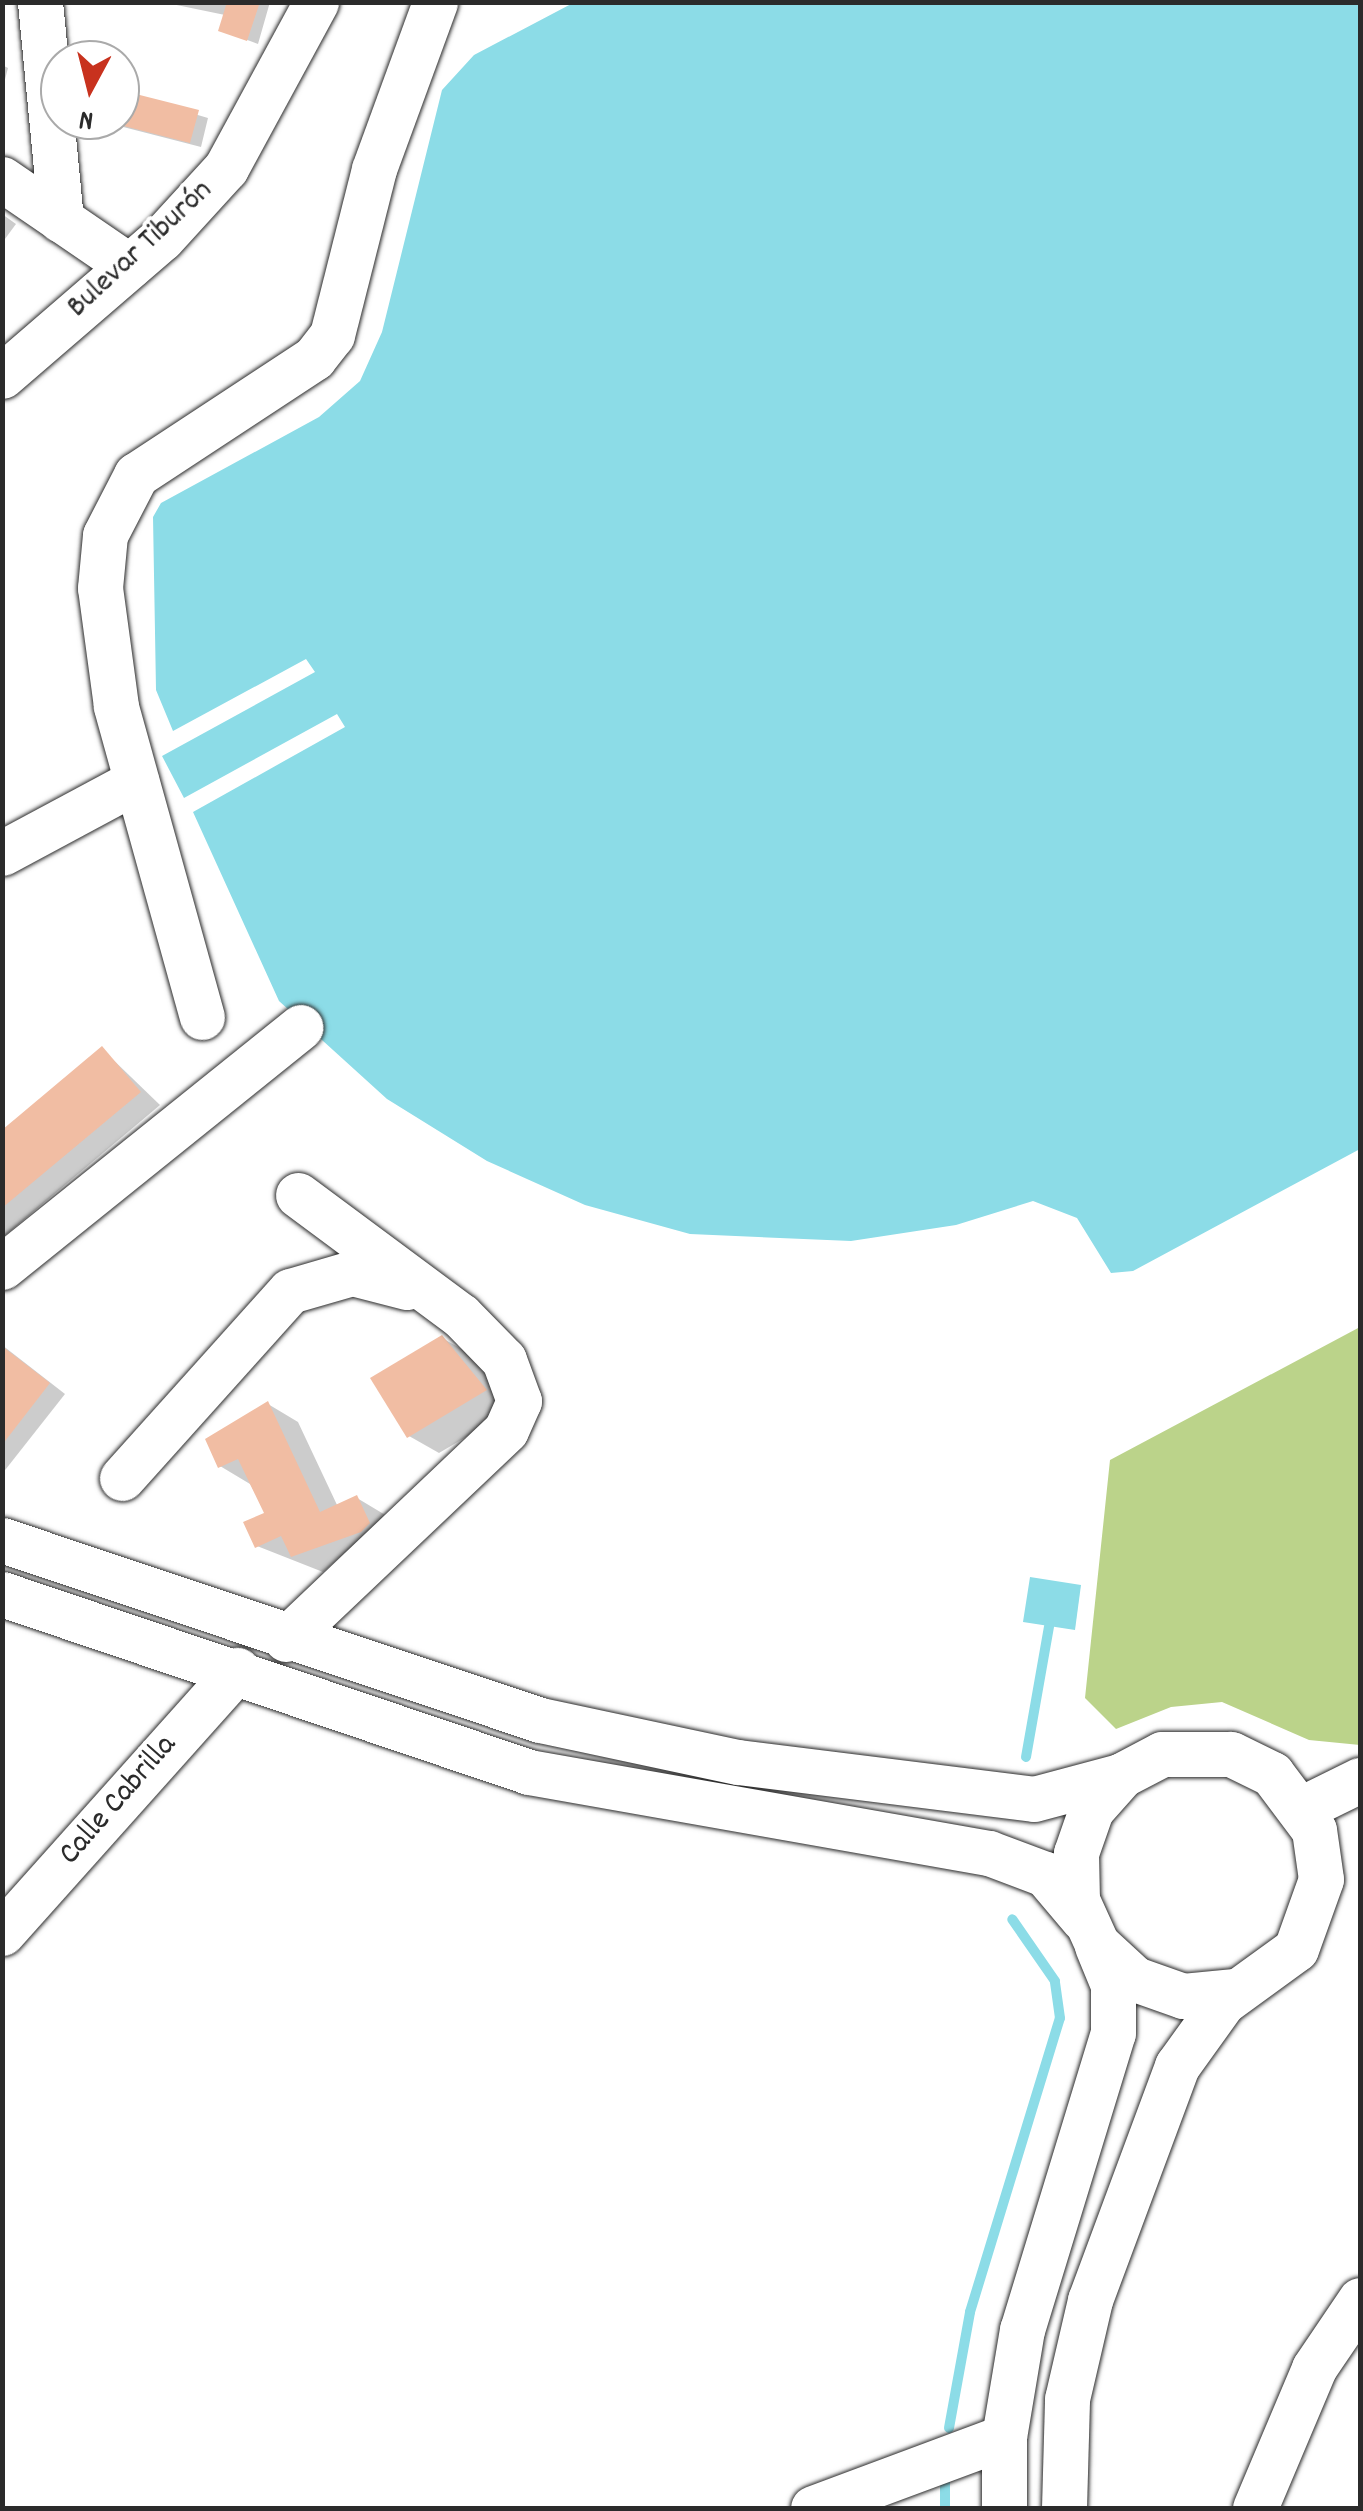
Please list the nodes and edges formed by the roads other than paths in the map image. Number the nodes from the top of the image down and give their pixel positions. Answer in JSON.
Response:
{"nodes":[{"id":1,"x":40,"y":2,"type":"edge"},
{"id":2,"x":316,"y":2,"type":"edge"},
{"id":3,"x":441,"y":8,"type":"edge"},
{"id":4,"x":2,"y":179,"type":"edge"},
{"id":5,"x":61,"y":220,"type":"junction"},
{"id":6,"x":129,"y":266,"type":"junction"},
{"id":7,"x":2,"y":376,"type":"edge"},
{"id":8,"x":136,"y":780,"type":"junction"},
{"id":9,"x":2,"y":853,"type":"edge"},
{"id":10,"x":202,"y":1017,"type":"dead end"},
{"id":11,"x":300,"y":1027,"type":"dead end"},
{"id":12,"x":298,"y":1195,"type":"dead end"},
{"id":13,"x":2,"y":1267,"type":"edge"},
{"id":14,"x":428,"y":1292,"type":"junction"},
{"id":15,"x":122,"y":1478,"type":"dead end"},
{"id":16,"x":2,"y":1540,"type":"edge"},
{"id":17,"x":2,"y":1594,"type":"edge"},
{"id":18,"x":286,"y":1638,"type":"junction"},
{"id":19,"x":236,"y":1670,"type":"junction"},
{"id":20,"x":1122,"y":1775,"type":"junction"},
{"id":21,"x":1360,"y":1780,"type":"edge"},
{"id":22,"x":1303,"y":1808,"type":"junction"},
{"id":23,"x":2,"y":1933,"type":"edge"},
{"id":24,"x":1090,"y":1933,"type":"junction"},
{"id":25,"x":1235,"y":1991,"type":"junction"},
{"id":26,"x":1360,"y":2300,"type":"edge"},
{"id":27,"x":1004,"y":2437,"type":"junction"},
{"id":28,"x":812,"y":2508,"type":"edge"},
{"id":29,"x":1004,"y":2508,"type":"edge"},
{"id":30,"x":1064,"y":2508,"type":"edge"},
{"id":31,"x":1255,"y":2508,"type":"edge"}],
"edges":[{"from":1,"to":5,"type":"street"},
{"from":2,"to":6,"type":"street","name":"Bulevar Tiburón"},
{"from":3,"to":8,"type":"street"},
{"from":4,"to":5,"type":"street"},
{"from":5,"to":6,"type":"street"},
{"from":6,"to":7,"type":"street","name":"Bulevar Tiburón"},
{"from":8,"to":9,"type":"street"},
{"from":8,"to":10,"type":"street"},
{"from":11,"to":13,"type":"street"},
{"from":12,"to":14,"type":"street"},
{"from":14,"to":15,"type":"street"},
{"from":14,"to":18,"type":"street"},
{"from":16,"to":18,"type":"street"},
{"from":17,"to":19,"type":"street"},
{"from":18,"to":20,"type":"street"},
{"from":19,"to":23,"type":"street","name":"Calle Cabrilla"},
{"from":19,"to":24,"type":"street"},
{"from":20,"to":22,"type":"street"},
{"from":20,"to":24,"type":"street"},
{"from":21,"to":22,"type":"street"},
{"from":22,"to":25,"type":"street"},
{"from":24,"to":25,"type":"street"},
{"from":24,"to":27,"type":"street"},
{"from":25,"to":30,"type":"street"},
{"from":26,"to":31,"type":"street"},
{"from":27,"to":28,"type":"street"},
{"from":27,"to":29,"type":"street"}]}
